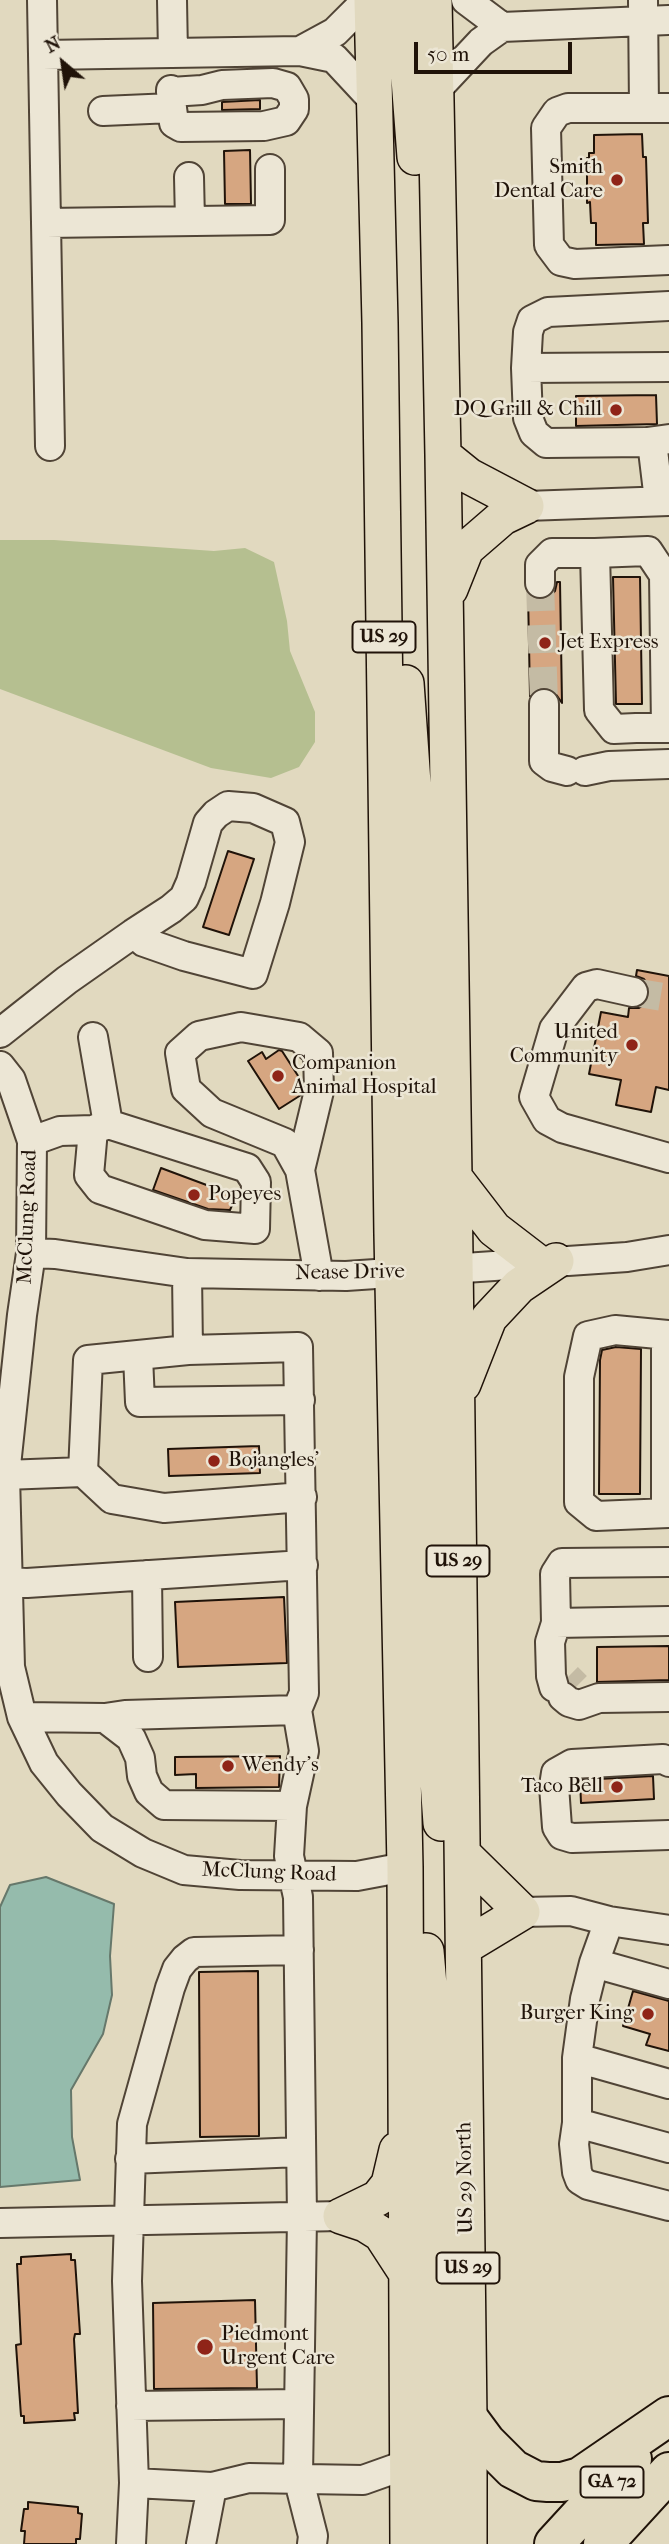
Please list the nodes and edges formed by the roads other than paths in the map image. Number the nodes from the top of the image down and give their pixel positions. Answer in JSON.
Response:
{"nodes":[{"id":1,"x":42,"y":0,"type":"edge"},
{"id":2,"x":172,"y":0,"type":"edge"},
{"id":3,"x":367,"y":0,"type":"edge"},
{"id":4,"x":372,"y":0,"type":"edge"},
{"id":5,"x":403,"y":0,"type":"edge"},
{"id":6,"x":434,"y":0,"type":"edge"},
{"id":7,"x":466,"y":0,"type":"edge"},
{"id":8,"x":652,"y":13,"type":"edge"},
{"id":9,"x":502,"y":27,"type":"junction"},
{"id":10,"x":300,"y":51,"type":"junction"},
{"id":11,"x":171,"y":52,"type":"junction"},
{"id":12,"x":43,"y":55,"type":"junction"},
{"id":13,"x":436,"y":90,"type":"junction"},
{"id":14,"x":374,"y":101,"type":"junction"},
{"id":15,"x":657,"y":108,"type":"edge"},
{"id":16,"x":103,"y":111,"type":"dead end"},
{"id":17,"x":270,"y":169,"type":"dead end"},
{"id":18,"x":189,"y":177,"type":"dead end"},
{"id":19,"x":190,"y":221,"type":"junction"},
{"id":20,"x":46,"y":223,"type":"junction"},
{"id":21,"x":669,"y":260,"type":"edge"},
{"id":22,"x":439,"y":277,"type":"junction"},
{"id":23,"x":669,"y":306,"type":"edge"},
{"id":24,"x":669,"y":367,"type":"edge"},
{"id":25,"x":526,"y":368,"type":"junction"},
{"id":26,"x":660,"y":440,"type":"edge"},
{"id":27,"x":50,"y":446,"type":"dead end"},
{"id":28,"x":443,"y":455,"type":"junction"},
{"id":29,"x":664,"y":501,"type":"edge"},
{"id":30,"x":526,"y":506,"type":"junction"},
{"id":31,"x":595,"y":553,"type":"junction"},
{"id":32,"x":540,"y":583,"type":"tunnel mouth"},
{"id":33,"x":446,"y":599,"type":"junction"},
{"id":34,"x":544,"y":704,"type":"tunnel mouth"},
{"id":35,"x":636,"y":728,"type":"junction"},
{"id":36,"x":667,"y":728,"type":"edge"},
{"id":37,"x":669,"y":764,"type":"edge"},
{"id":38,"x":639,"y":765,"type":"junction"},
{"id":39,"x":134,"y":933,"type":"junction"},
{"id":40,"x":633,"y":992,"type":"tunnel mouth"},
{"id":41,"x":0,"y":1033,"type":"edge"},
{"id":42,"x":93,"y":1037,"type":"dead end"},
{"id":43,"x":0,"y":1066,"type":"edge"},
{"id":44,"x":101,"y":1127,"type":"junction"},
{"id":45,"x":32,"y":1141,"type":"junction"},
{"id":46,"x":669,"y":1157,"type":"edge"},
{"id":47,"x":300,"y":1170,"type":"junction"},
{"id":48,"x":454,"y":1177,"type":"junction"},
{"id":49,"x":255,"y":1229,"type":"junction"},
{"id":50,"x":669,"y":1250,"type":"edge"},
{"id":51,"x":31,"y":1253,"type":"junction"},
{"id":52,"x":546,"y":1261,"type":"junction"},
{"id":53,"x":423,"y":1271,"type":"junction"},
{"id":54,"x":187,"y":1273,"type":"junction"},
{"id":55,"x":256,"y":1275,"type":"junction"},
{"id":56,"x":319,"y":1276,"type":"junction"},
{"id":57,"x":668,"y":1335,"type":"edge"},
{"id":58,"x":188,"y":1350,"type":"junction"},
{"id":59,"x":138,"y":1356,"type":"junction"},
{"id":60,"x":300,"y":1400,"type":"junction"},
{"id":61,"x":456,"y":1404,"type":"junction"},
{"id":62,"x":83,"y":1472,"type":"junction"},
{"id":63,"x":5,"y":1475,"type":"junction"},
{"id":64,"x":302,"y":1497,"type":"junction"},
{"id":65,"x":667,"y":1513,"type":"edge"},
{"id":66,"x":669,"y":1562,"type":"edge"},
{"id":67,"x":303,"y":1565,"type":"junction"},
{"id":68,"x":147,"y":1575,"type":"junction"},
{"id":69,"x":8,"y":1582,"type":"junction"},
{"id":70,"x":669,"y":1621,"type":"edge"},
{"id":71,"x":556,"y":1623,"type":"junction"},
{"id":72,"x":148,"y":1657,"type":"dead end"},
{"id":73,"x":669,"y":1697,"type":"edge"},
{"id":74,"x":297,"y":1710,"type":"junction"},
{"id":75,"x":169,"y":1714,"type":"junction"},
{"id":76,"x":22,"y":1717,"type":"junction"},
{"id":77,"x":105,"y":1718,"type":"junction"},
{"id":78,"x":140,"y":1758,"type":"junction"},
{"id":79,"x":669,"y":1762,"type":"edge"},
{"id":80,"x":292,"y":1806,"type":"junction"},
{"id":81,"x":669,"y":1835,"type":"edge"},
{"id":82,"x":463,"y":1854,"type":"junction"},
{"id":83,"x":405,"y":1867,"type":"junction"},
{"id":84,"x":295,"y":1877,"type":"junction"},
{"id":85,"x":522,"y":1912,"type":"junction"},
{"id":86,"x":609,"y":1921,"type":"junction"},
{"id":87,"x":464,"y":1930,"type":"junction"},
{"id":88,"x":669,"y":1930,"type":"edge"},
{"id":89,"x":299,"y":1950,"type":"junction"},
{"id":90,"x":594,"y":1963,"type":"junction"},
{"id":91,"x":669,"y":1984,"type":"edge"},
{"id":92,"x":577,"y":2058,"type":"junction"},
{"id":93,"x":669,"y":2084,"type":"edge"},
{"id":94,"x":405,"y":2120,"type":"junction"},
{"id":95,"x":577,"y":2123,"type":"junction"},
{"id":96,"x":669,"y":2148,"type":"edge"},
{"id":97,"x":300,"y":2152,"type":"junction"},
{"id":98,"x":130,"y":2159,"type":"junction"},
{"id":99,"x":669,"y":2206,"type":"edge"},
{"id":100,"x":341,"y":2216,"type":"junction"},
{"id":101,"x":302,"y":2217,"type":"junction"},
{"id":102,"x":128,"y":2220,"type":"junction"},
{"id":103,"x":0,"y":2223,"type":"edge"},
{"id":104,"x":407,"y":2274,"type":"junction"},
{"id":105,"x":299,"y":2404,"type":"junction"},
{"id":106,"x":131,"y":2406,"type":"junction"},
{"id":107,"x":669,"y":2418,"type":"edge"},
{"id":108,"x":469,"y":2419,"type":"junction"},
{"id":109,"x":408,"y":2464,"type":"junction"},
{"id":110,"x":669,"y":2473,"type":"edge"},
{"id":111,"x":299,"y":2477,"type":"junction"},
{"id":112,"x":134,"y":2483,"type":"junction"},
{"id":113,"x":212,"y":2487,"type":"junction"},
{"id":114,"x":131,"y":2544,"type":"edge"},
{"id":115,"x":201,"y":2544,"type":"edge"},
{"id":116,"x":312,"y":2544,"type":"edge"},
{"id":117,"x":408,"y":2544,"type":"edge"},
{"id":118,"x":442,"y":2544,"type":"edge"},
{"id":119,"x":469,"y":2544,"type":"edge"},
{"id":120,"x":554,"y":2544,"type":"edge"},
{"id":121,"x":603,"y":2544,"type":"edge"},
{"id":122,"x":624,"y":2544,"type":"edge"}],
"edges":[{"from":1,"to":12,"type":"street"},
{"from":2,"to":11,"type":"street"},
{"from":3,"to":10,"type":"street"},
{"from":4,"to":14,"type":"main road","number":"US 29"},
{"from":5,"to":22,"type":"main road"},
{"from":6,"to":13,"type":"main road","number":"US 29"},
{"from":7,"to":9,"type":"street"},
{"from":8,"to":9,"type":"street"},
{"from":8,"to":15,"type":"street"},
{"from":9,"to":13,"type":"street"},
{"from":10,"to":11,"type":"street"},
{"from":10,"to":14,"type":"street"},
{"from":11,"to":12,"type":"street"},
{"from":11,"to":16,"type":"street"},
{"from":12,"to":20,"type":"street"},
{"from":13,"to":22,"type":"main road","number":"US 29"},
{"from":14,"to":53,"type":"main road","number":"US 29"},
{"from":15,"to":21,"type":"street"},
{"from":17,"to":19,"type":"street"},
{"from":18,"to":19,"type":"street"},
{"from":19,"to":20,"type":"street"},
{"from":20,"to":27,"type":"street"},
{"from":22,"to":28,"type":"main road","number":"US 29"},
{"from":23,"to":25,"type":"street"},
{"from":24,"to":25,"type":"street"},
{"from":25,"to":26,"type":"street"},
{"from":26,"to":29,"type":"street"},
{"from":28,"to":30,"type":"main road"},
{"from":28,"to":33,"type":"main road","number":"US 29"},
{"from":29,"to":30,"type":"street"},
{"from":30,"to":33,"type":"main road"},
{"from":31,"to":32,"type":"street"},
{"from":31,"to":35,"type":"street"},
{"from":31,"to":36,"type":"street"},
{"from":33,"to":48,"type":"main road","number":"US 29"},
{"from":34,"to":38,"type":"street"},
{"from":35,"to":36,"type":"street"},
{"from":35,"to":38,"type":"street"},
{"from":37,"to":38,"type":"street"},
{"from":39,"to":39,"type":"street"},
{"from":39,"to":41,"type":"street"},
{"from":40,"to":46,"type":"street"},
{"from":42,"to":44,"type":"street"},
{"from":43,"to":45,"type":"street","name":"McClung Road"},
{"from":44,"to":45,"type":"street"},
{"from":44,"to":49,"type":"street"},
{"from":44,"to":49,"type":"street"},
{"from":45,"to":51,"type":"street","name":"McClung Road"},
{"from":47,"to":47,"type":"street"},
{"from":47,"to":56,"type":"street"},
{"from":48,"to":52,"type":"main road"},
{"from":48,"to":53,"type":"main road","number":"US 29"},
{"from":49,"to":55,"type":"street"},
{"from":50,"to":52,"type":"street","name":"Nease Drive"},
{"from":51,"to":54,"type":"street","name":"Nease Drive"},
{"from":51,"to":63,"type":"street","name":"McClung Road"},
{"from":52,"to":53,"type":"street","name":"Nease Drive"},
{"from":52,"to":61,"type":"main road"},
{"from":53,"to":56,"type":"street","name":"Nease Drive"},
{"from":53,"to":61,"type":"main road","number":"US 29"},
{"from":53,"to":83,"type":"main road","number":"US 29"},
{"from":53,"to":87,"type":"main road"},
{"from":54,"to":55,"type":"street","name":"Nease Drive"},
{"from":54,"to":58,"type":"street"},
{"from":55,"to":56,"type":"street","name":"Nease Drive"},
{"from":57,"to":65,"type":"street"},
{"from":57,"to":65,"type":"street"},
{"from":58,"to":59,"type":"street"},
{"from":58,"to":60,"type":"street"},
{"from":59,"to":60,"type":"street"},
{"from":59,"to":62,"type":"street"},
{"from":60,"to":64,"type":"street"},
{"from":61,"to":82,"type":"main road","number":"US 29"},
{"from":62,"to":63,"type":"street"},
{"from":62,"to":64,"type":"street"},
{"from":63,"to":69,"type":"street","name":"McClung Road"},
{"from":64,"to":67,"type":"street"},
{"from":66,"to":71,"type":"street"},
{"from":67,"to":68,"type":"street"},
{"from":67,"to":74,"type":"street"},
{"from":68,"to":69,"type":"street"},
{"from":68,"to":72,"type":"street"},
{"from":69,"to":76,"type":"street","name":"McClung Road"},
{"from":70,"to":71,"type":"street"},
{"from":71,"to":73,"type":"street"},
{"from":74,"to":75,"type":"street"},
{"from":74,"to":80,"type":"street"},
{"from":75,"to":77,"type":"street"},
{"from":75,"to":78,"type":"street"},
{"from":76,"to":77,"type":"street"},
{"from":76,"to":84,"type":"street","name":"McClung Road"},
{"from":77,"to":78,"type":"street"},
{"from":78,"to":80,"type":"street"},
{"from":79,"to":81,"type":"street"},
{"from":80,"to":84,"type":"street"},
{"from":82,"to":85,"type":"main road"},
{"from":82,"to":87,"type":"main road","name":"US 29 North","number":"US 29"},
{"from":83,"to":84,"type":"street","name":"McClung Road"},
{"from":83,"to":94,"type":"main road","number":"US 29"},
{"from":83,"to":118,"type":"main road"},
{"from":84,"to":89,"type":"street"},
{"from":85,"to":86,"type":"street"},
{"from":85,"to":87,"type":"main road"},
{"from":86,"to":88,"type":"street"},
{"from":86,"to":90,"type":"street"},
{"from":87,"to":108,"type":"main road","name":"US 29 North","number":"US 29"},
{"from":89,"to":97,"type":"street"},
{"from":89,"to":98,"type":"street"},
{"from":90,"to":91,"type":"street"},
{"from":90,"to":92,"type":"street"},
{"from":92,"to":93,"type":"street"},
{"from":92,"to":95,"type":"street"},
{"from":94,"to":100,"type":"main road"},
{"from":94,"to":104,"type":"main road","number":"US 29"},
{"from":95,"to":96,"type":"street"},
{"from":95,"to":99,"type":"street"},
{"from":97,"to":98,"type":"street"},
{"from":97,"to":101,"type":"street"},
{"from":98,"to":102,"type":"street"},
{"from":100,"to":101,"type":"street"},
{"from":100,"to":104,"type":"main road"},
{"from":101,"to":102,"type":"street"},
{"from":101,"to":105,"type":"street"},
{"from":102,"to":103,"type":"street"},
{"from":102,"to":106,"type":"street"},
{"from":104,"to":109,"type":"main road","number":"US 29"},
{"from":105,"to":106,"type":"street"},
{"from":105,"to":111,"type":"street"},
{"from":106,"to":112,"type":"street"},
{"from":107,"to":108,"type":"highway"},
{"from":107,"to":120,"type":"highway","number":"GA 72"},
{"from":108,"to":119,"type":"main road","name":"US 29 North","number":"US 29"},
{"from":109,"to":111,"type":"street"},
{"from":109,"to":117,"type":"main road","number":"US 29"},
{"from":110,"to":121,"type":"highway","number":"GA 72"},
{"from":110,"to":122,"type":"highway"},
{"from":111,"to":113,"type":"street"},
{"from":111,"to":116,"type":"street"},
{"from":112,"to":113,"type":"street"},
{"from":112,"to":114,"type":"street"},
{"from":113,"to":115,"type":"street"}]}
